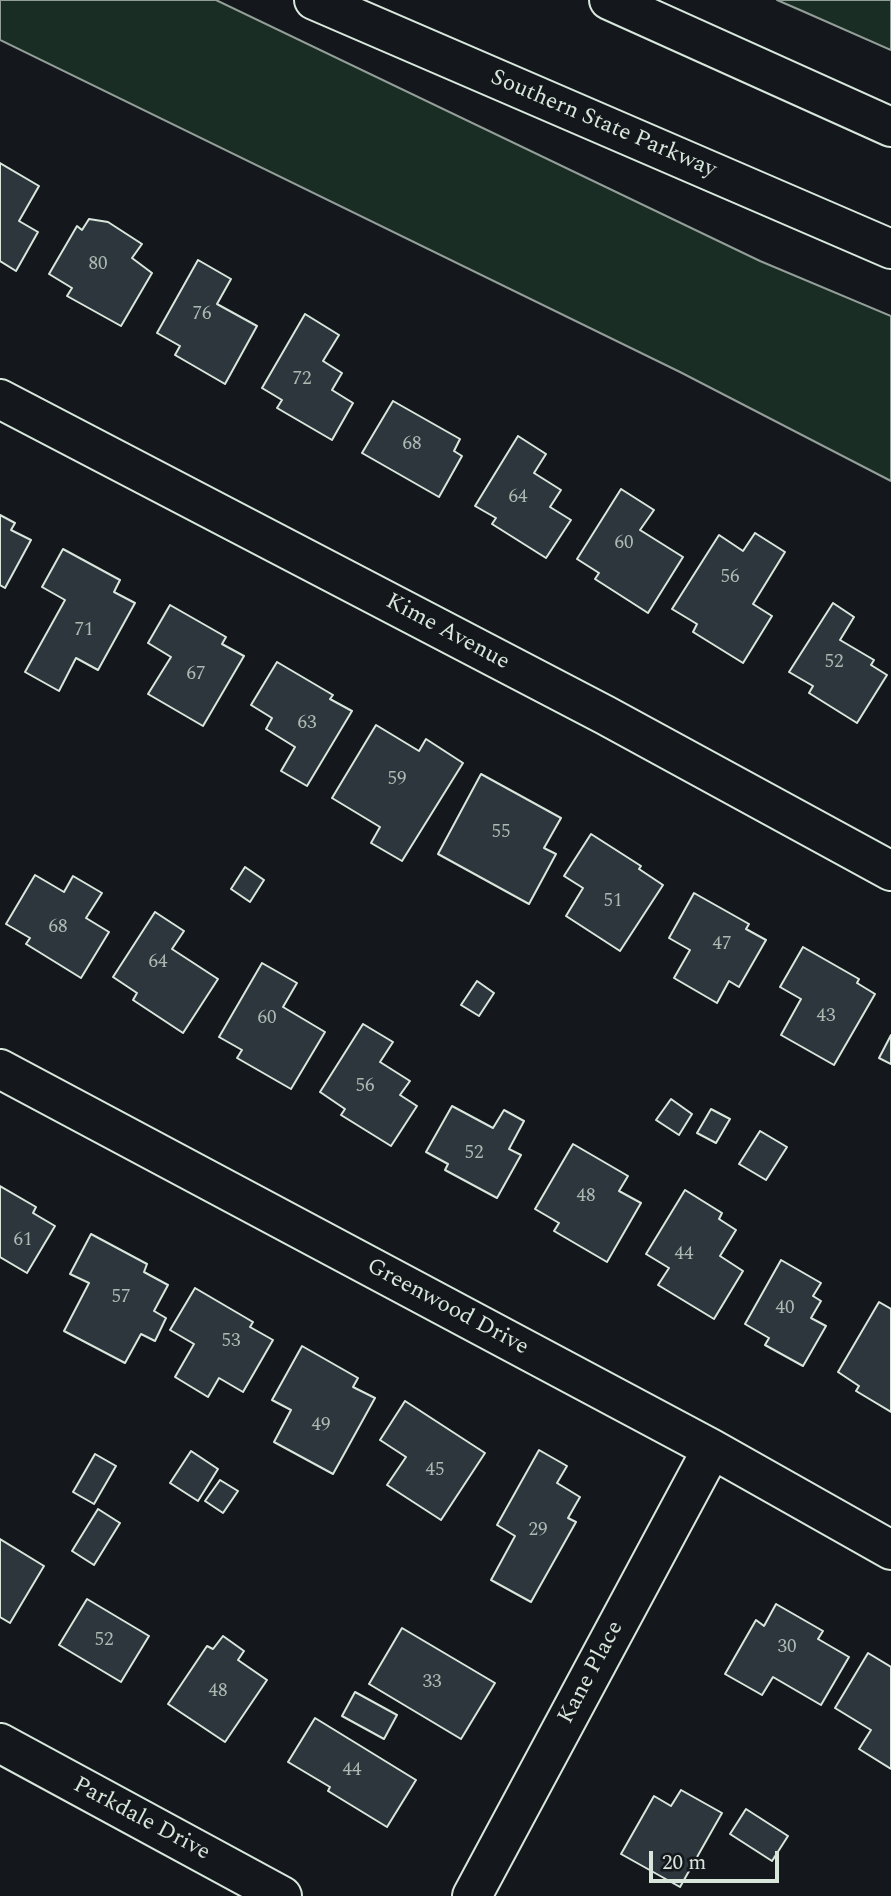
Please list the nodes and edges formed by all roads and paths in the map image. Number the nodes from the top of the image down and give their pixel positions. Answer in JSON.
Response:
{"nodes":[{"id":1,"x":314,"y":0,"type":"edge"},
{"id":2,"x":609,"y":0,"type":"edge"},
{"id":3,"x":891,"y":127,"type":"edge"},
{"id":4,"x":891,"y":250,"type":"edge"},
{"id":5,"x":0,"y":399,"type":"edge"},
{"id":6,"x":891,"y":871,"type":"edge"},
{"id":7,"x":0,"y":1069,"type":"edge"},
{"id":8,"x":712,"y":1449,"type":"junction"},
{"id":9,"x":891,"y":1550,"type":"edge"},
{"id":10,"x":0,"y":1743,"type":"edge"},
{"id":11,"x":282,"y":1896,"type":"edge"},
{"id":12,"x":472,"y":1896,"type":"edge"}],
"edges":[{"from":1,"to":4,"type":"main road","name":"Southern State Parkway"},
{"from":2,"to":3,"type":"main road"},
{"from":5,"to":6,"type":"main road","name":"Kime Avenue"},
{"from":7,"to":8,"type":"main road","name":"Greenwood Drive"},
{"from":8,"to":9,"type":"main road","name":"Greenwood Drive"},
{"from":8,"to":12,"type":"main road","name":"Kane Place"},
{"from":10,"to":11,"type":"main road","name":"Parkdale Drive"}]}
